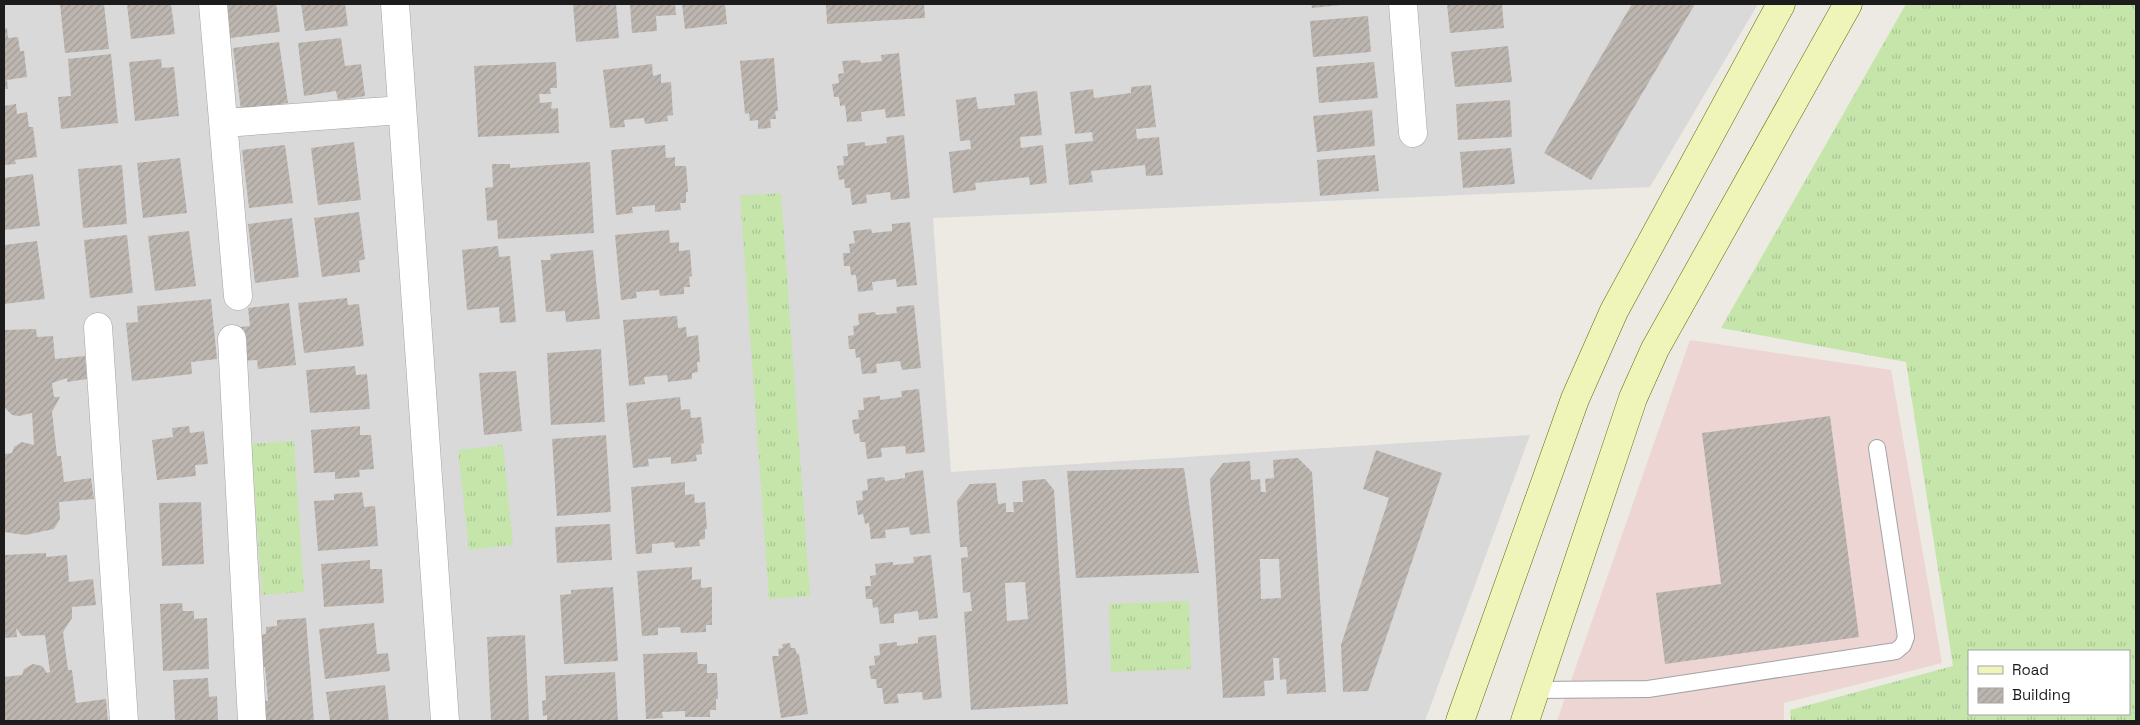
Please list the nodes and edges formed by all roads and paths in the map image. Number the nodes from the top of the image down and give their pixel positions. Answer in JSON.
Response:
{"nodes":[{"id":1,"x":214,"y":4,"type":"edge"},
{"id":2,"x":395,"y":4,"type":"edge"},
{"id":3,"x":1403,"y":4,"type":"edge"},
{"id":4,"x":1781,"y":4,"type":"edge"},
{"id":5,"x":1848,"y":4,"type":"edge"},
{"id":6,"x":402,"y":110,"type":"junction"},
{"id":7,"x":224,"y":123,"type":"junction"},
{"id":8,"x":1413,"y":133,"type":"dead end"},
{"id":9,"x":238,"y":296,"type":"dead end"},
{"id":10,"x":98,"y":327,"type":"dead end"},
{"id":11,"x":232,"y":339,"type":"dead end"},
{"id":12,"x":1877,"y":448,"type":"dead end"},
{"id":13,"x":1536,"y":690,"type":"junction"},
{"id":14,"x":124,"y":721,"type":"edge"},
{"id":15,"x":252,"y":721,"type":"edge"},
{"id":16,"x":445,"y":721,"type":"edge"},
{"id":17,"x":1460,"y":721,"type":"edge"},
{"id":18,"x":1524,"y":721,"type":"edge"}],
"edges":[{"from":1,"to":7,"type":"street"},
{"from":2,"to":6,"type":"street"},
{"from":3,"to":8,"type":"street"},
{"from":4,"to":17,"type":"main road"},
{"from":5,"to":13,"type":"main road"},
{"from":6,"to":7,"type":"street"},
{"from":6,"to":16,"type":"street"},
{"from":7,"to":9,"type":"street"},
{"from":10,"to":14,"type":"street"},
{"from":11,"to":15,"type":"street"},
{"from":12,"to":13,"type":"lane"},
{"from":13,"to":18,"type":"main road"}]}
